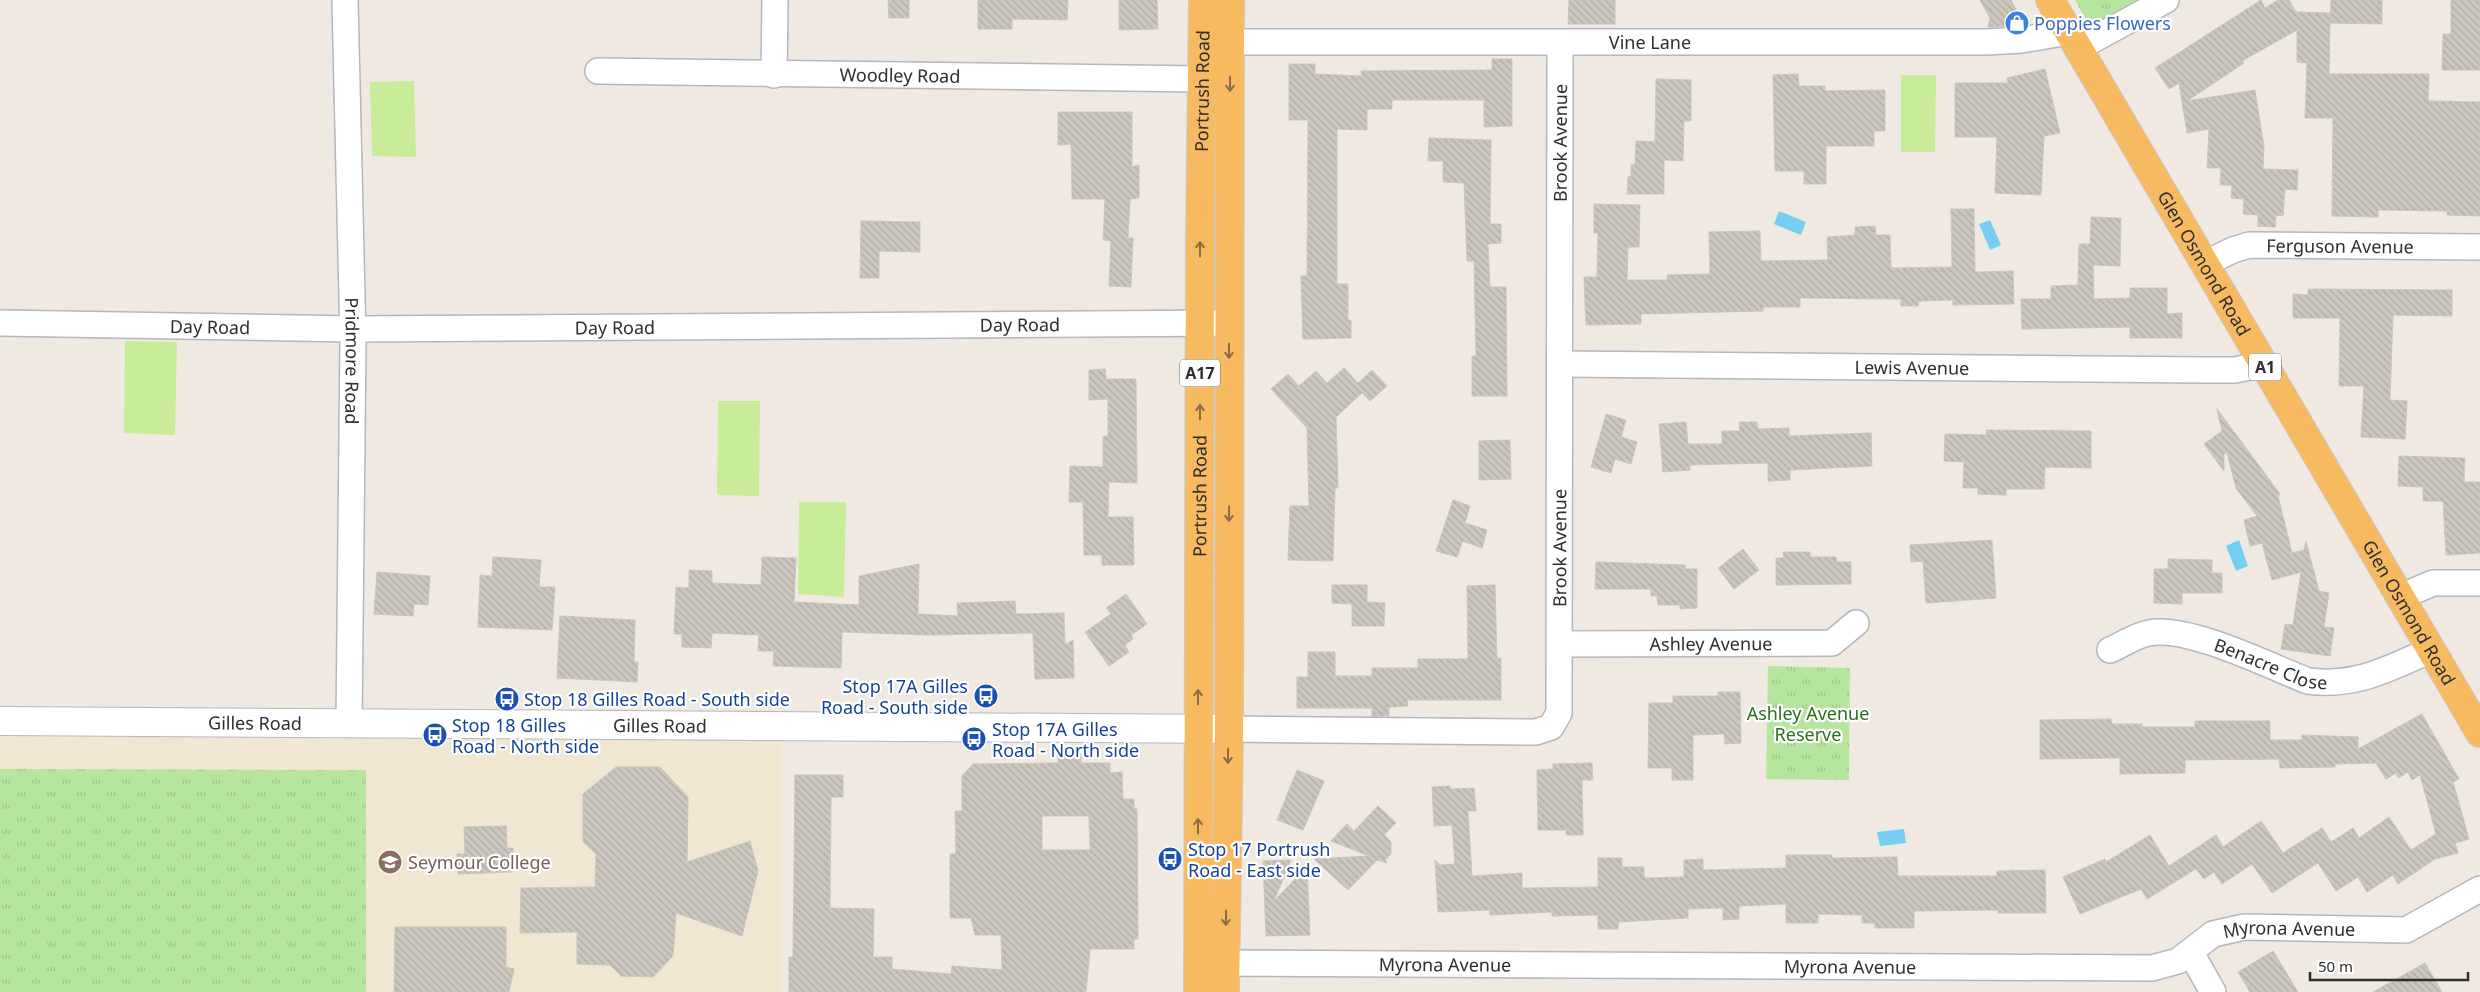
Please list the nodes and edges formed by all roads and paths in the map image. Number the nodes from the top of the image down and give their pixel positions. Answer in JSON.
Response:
{"nodes":[{"id":1,"x":345,"y":0,"type":"edge"},
{"id":2,"x":775,"y":0,"type":"edge"},
{"id":3,"x":1203,"y":0,"type":"edge"},
{"id":4,"x":1230,"y":0,"type":"edge"},
{"id":5,"x":2050,"y":0,"type":"edge"},
{"id":6,"x":2166,"y":0,"type":"edge"},
{"id":7,"x":2073,"y":40,"type":"junction"},
{"id":8,"x":1230,"y":42,"type":"junction"},
{"id":9,"x":1560,"y":44,"type":"junction"},
{"id":10,"x":598,"y":71,"type":"dead end"},
{"id":11,"x":774,"y":75,"type":"junction"},
{"id":12,"x":1202,"y":79,"type":"junction"},
{"id":13,"x":2480,"y":247,"type":"edge"},
{"id":14,"x":2204,"y":264,"type":"junction"},
{"id":15,"x":0,"y":322,"type":"edge"},
{"id":16,"x":1229,"y":323,"type":"junction"},
{"id":17,"x":1200,"y":324,"type":"junction"},
{"id":18,"x":352,"y":329,"type":"junction"},
{"id":19,"x":1560,"y":364,"type":"junction"},
{"id":20,"x":2263,"y":364,"type":"junction"},
{"id":21,"x":2480,"y":583,"type":"edge"},
{"id":22,"x":2400,"y":597,"type":"junction"},
{"id":23,"x":1856,"y":623,"type":"dead end"},
{"id":24,"x":1560,"y":644,"type":"junction"},
{"id":25,"x":2110,"y":650,"type":"dead end"},
{"id":26,"x":2431,"y":650,"type":"junction"},
{"id":27,"x":0,"y":721,"type":"edge"},
{"id":28,"x":349,"y":723,"type":"junction"},
{"id":29,"x":1198,"y":728,"type":"junction"},
{"id":30,"x":1229,"y":729,"type":"junction"},
{"id":31,"x":2480,"y":733,"type":"edge"},
{"id":32,"x":2480,"y":889,"type":"edge"},
{"id":33,"x":2191,"y":952,"type":"junction"},
{"id":34,"x":1198,"y":963,"type":"junction"},
{"id":35,"x":1226,"y":963,"type":"junction"},
{"id":36,"x":1198,"y":992,"type":"edge"},
{"id":37,"x":1225,"y":992,"type":"edge"},
{"id":38,"x":2213,"y":992,"type":"edge"}],
"edges":[{"from":1,"to":18,"type":"street","name":"Pridmore Road"},
{"from":2,"to":11,"type":"street"},
{"from":3,"to":12,"type":"highway","name":"Portrush Road","number":"A17"},
{"from":4,"to":8,"type":"highway","name":"Portrush Road","number":"A17"},
{"from":5,"to":7,"type":"highway","name":"Glen Osmond Road","number":"A1"},
{"from":6,"to":7,"type":"street","name":"Vine Lane"},
{"from":7,"to":9,"type":"street","name":"Vine Lane"},
{"from":7,"to":14,"type":"highway","name":"Glen Osmond Road","number":"A1"},
{"from":8,"to":9,"type":"street","name":"Vine Lane"},
{"from":8,"to":16,"type":"highway","name":"Portrush Road","number":"A17","one_way":true},
{"from":9,"to":19,"type":"street","name":"Brook Avenue"},
{"from":10,"to":11,"type":"street","name":"Woodley Road"},
{"from":11,"to":12,"type":"street","name":"Woodley Road"},
{"from":17,"to":12,"type":"highway","name":"Portrush Road","number":"A17","one_way":true},
{"from":13,"to":14,"type":"street","name":"Ferguson Avenue"},
{"from":14,"to":20,"type":"highway","name":"Glen Osmond Road","number":"A1"},
{"from":15,"to":18,"type":"street","name":"Day Road"},
{"from":16,"to":17,"type":"street","name":"Day Road"},
{"from":16,"to":30,"type":"highway","name":"Portrush Road","number":"A17","one_way":true},
{"from":17,"to":18,"type":"street","name":"Day Road"},
{"from":29,"to":17,"type":"highway","name":"Portrush Road","number":"A17","one_way":true},
{"from":18,"to":28,"type":"street","name":"Pridmore Road"},
{"from":19,"to":20,"type":"street","name":"Lewis Avenue"},
{"from":19,"to":24,"type":"street","name":"Brook Avenue"},
{"from":20,"to":22,"type":"highway","name":"Glen Osmond Road","number":"A1"},
{"from":21,"to":22,"type":"street"},
{"from":22,"to":26,"type":"highway","name":"Glen Osmond Road","number":"A1"},
{"from":23,"to":24,"type":"street","name":"Ashley Avenue"},
{"from":24,"to":30,"type":"street","name":"Brook Avenue"},
{"from":25,"to":26,"type":"street","name":"Benacre Close"},
{"from":26,"to":31,"type":"highway","name":"Glen Osmond Road","number":"A1"},
{"from":27,"to":28,"type":"street","name":"Gilles Road"},
{"from":28,"to":29,"type":"street","name":"Gilles Road"},
{"from":29,"to":30,"type":"street","name":"Gilles Road"},
{"from":34,"to":29,"type":"highway","name":"Portrush Road","number":"A17","one_way":true},
{"from":30,"to":35,"type":"highway","name":"Portrush Road","number":"A17","one_way":true},
{"from":32,"to":33,"type":"street","name":"Myrona Avenue"},
{"from":33,"to":35,"type":"street","name":"Myrona Avenue"},
{"from":33,"to":38,"type":"street"},
{"from":34,"to":35,"type":"street","name":"Myrona Avenue"},
{"from":34,"to":36,"type":"highway","name":"Portrush Road","number":"A17"},
{"from":35,"to":37,"type":"highway","name":"Portrush Road","number":"A17"}]}
